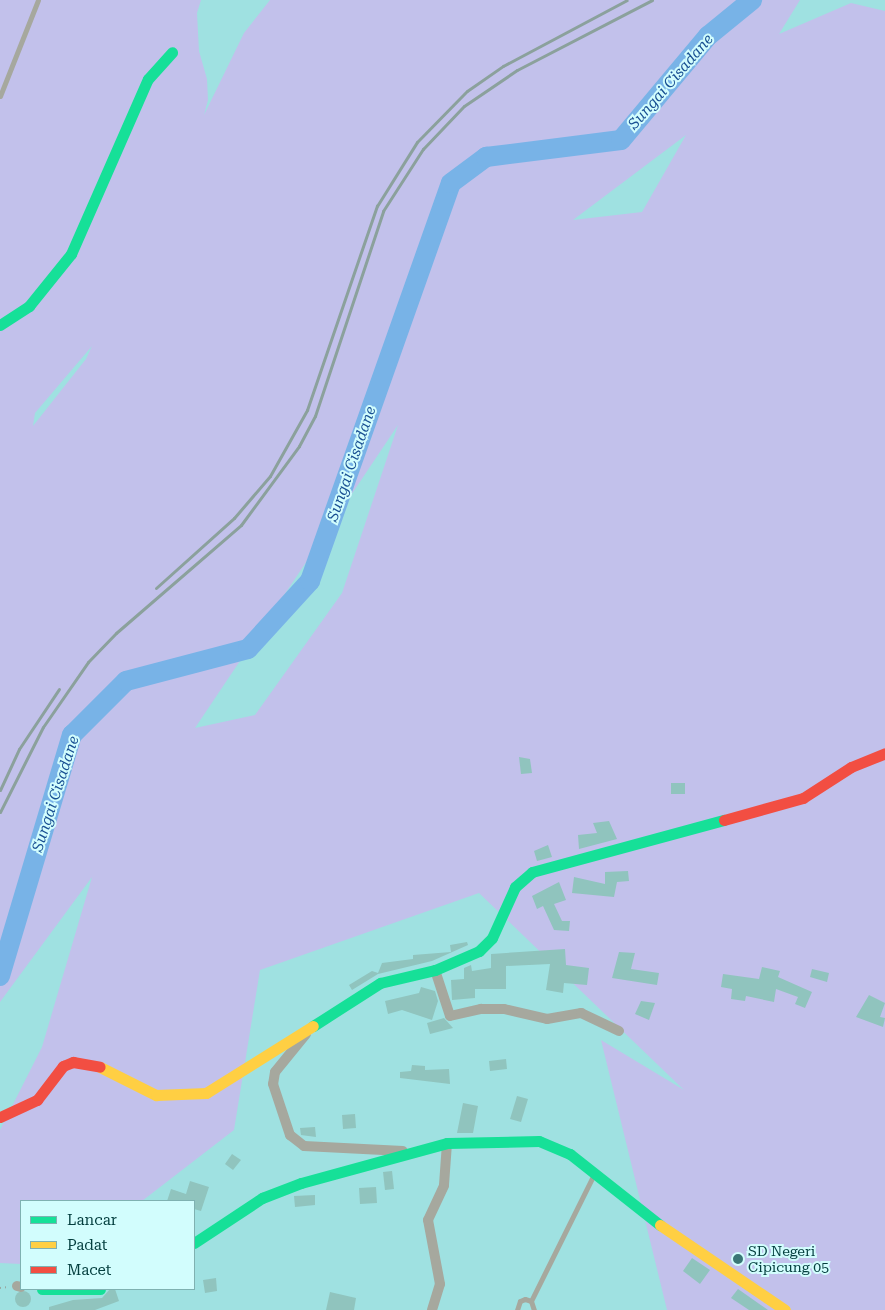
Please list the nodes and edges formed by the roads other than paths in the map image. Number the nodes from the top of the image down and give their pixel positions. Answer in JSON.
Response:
{"nodes":[{"id":1,"x":38,"y":0,"type":"edge"},
{"id":2,"x":172,"y":52,"type":"dead end"},
{"id":3,"x":0,"y":96,"type":"edge"},
{"id":4,"x":0,"y":325,"type":"edge"},
{"id":5,"x":885,"y":753,"type":"edge"},
{"id":6,"x":436,"y":970,"type":"junction"},
{"id":7,"x":619,"y":1031,"type":"dead end"},
{"id":8,"x":307,"y":1032,"type":"junction"},
{"id":9,"x":0,"y":1117,"type":"edge"},
{"id":10,"x":447,"y":1143,"type":"junction"},
{"id":11,"x":414,"y":1151,"type":"junction"},
{"id":12,"x":594,"y":1173,"type":"junction"},
{"id":13,"x":195,"y":1242,"type":"edge"},
{"id":14,"x":57,"y":1290,"type":"edge"},
{"id":15,"x":96,"y":1290,"type":"edge"},
{"id":16,"x":530,"y":1301,"type":"junction"},
{"id":17,"x":432,"y":1310,"type":"edge"},
{"id":18,"x":517,"y":1310,"type":"edge"},
{"id":19,"x":534,"y":1310,"type":"edge"},
{"id":20,"x":785,"y":1310,"type":"edge"}],
"edges":[{"from":1,"to":3,"type":"lane"},
{"from":2,"to":4,"type":"street"},
{"from":5,"to":6,"type":"street"},
{"from":6,"to":7,"type":"street"},
{"from":6,"to":8,"type":"street"},
{"from":8,"to":9,"type":"street"},
{"from":8,"to":11,"type":"street"},
{"from":10,"to":11,"type":"street"},
{"from":10,"to":12,"type":"street"},
{"from":10,"to":17,"type":"street"},
{"from":11,"to":13,"type":"street"},
{"from":12,"to":16,"type":"lane"},
{"from":12,"to":20,"type":"street"},
{"from":14,"to":15,"type":"street"},
{"from":16,"to":18,"type":"lane"},
{"from":16,"to":19,"type":"lane"}]}
